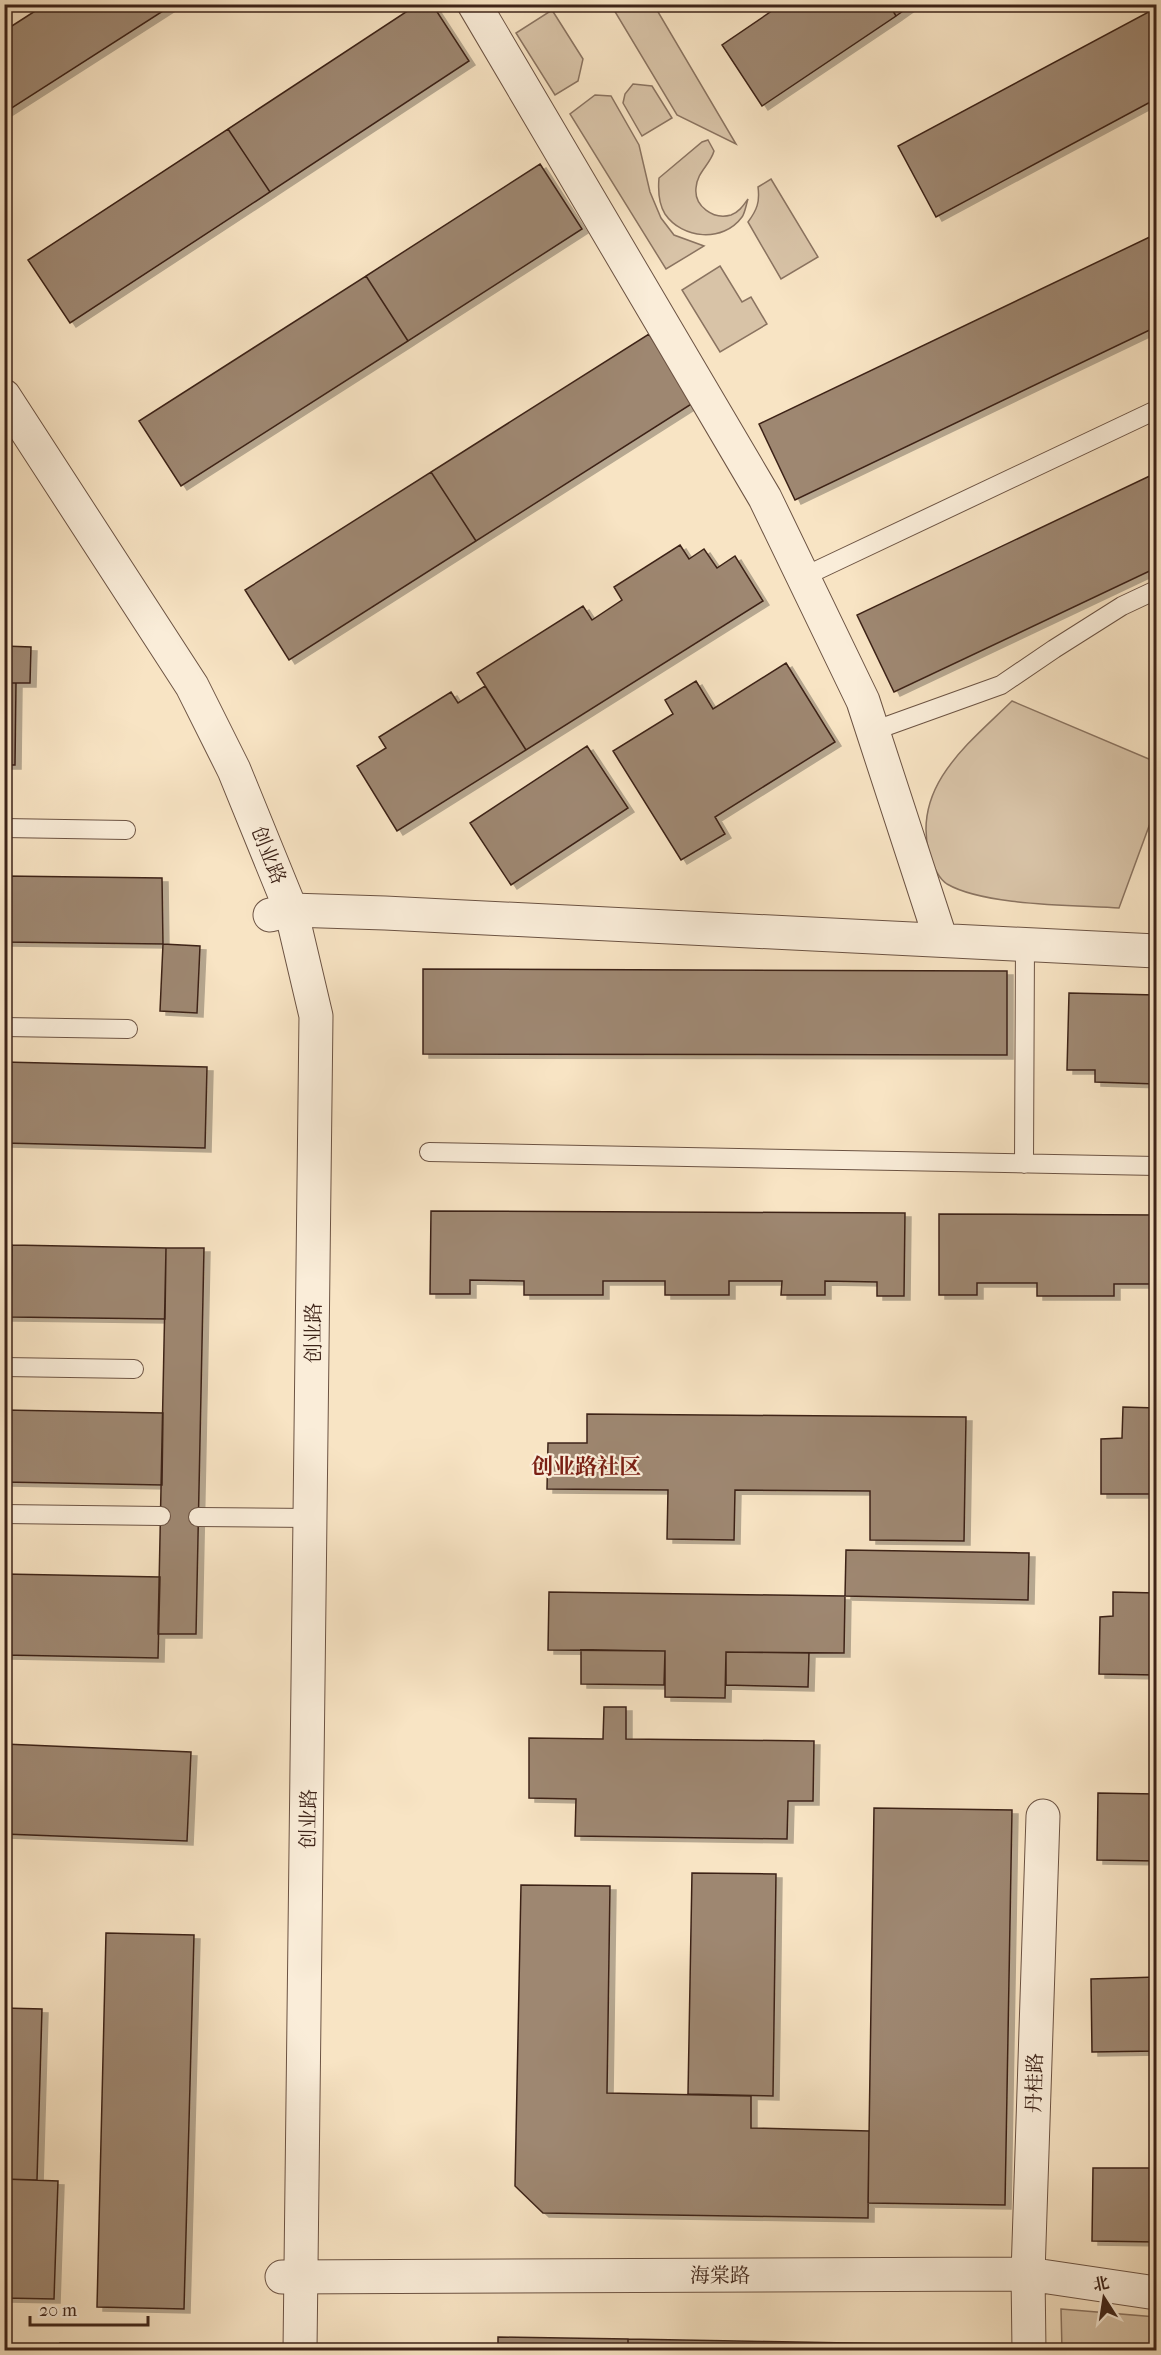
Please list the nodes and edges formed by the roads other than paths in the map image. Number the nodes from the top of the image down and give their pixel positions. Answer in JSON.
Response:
{"nodes":[{"id":1,"x":474,"y":4,"type":"edge"},
{"id":2,"x":4,"y":396,"type":"edge"},
{"id":3,"x":1156,"y":410,"type":"edge"},
{"id":4,"x":4,"y":438,"type":"edge"},
{"id":5,"x":803,"y":577,"type":"junction"},
{"id":6,"x":1156,"y":590,"type":"edge"},
{"id":7,"x":873,"y":731,"type":"junction"},
{"id":8,"x":4,"y":828,"type":"edge"},
{"id":9,"x":126,"y":830,"type":"dead end"},
{"id":10,"x":280,"y":913,"type":"junction"},
{"id":11,"x":941,"y":940,"type":"junction"},
{"id":12,"x":1025,"y":944,"type":"junction"},
{"id":13,"x":1156,"y":951,"type":"edge"},
{"id":14,"x":4,"y":1027,"type":"edge"},
{"id":15,"x":128,"y":1029,"type":"dead end"},
{"id":16,"x":429,"y":1152,"type":"dead end"},
{"id":17,"x":1024,"y":1164,"type":"junction"},
{"id":18,"x":1156,"y":1166,"type":"edge"},
{"id":19,"x":4,"y":1367,"type":"edge"},
{"id":20,"x":134,"y":1369,"type":"dead end"},
{"id":21,"x":4,"y":1514,"type":"edge"},
{"id":22,"x":160,"y":1516,"type":"dead end"},
{"id":23,"x":198,"y":1517,"type":"dead end"},
{"id":24,"x":300,"y":1518,"type":"junction"},
{"id":25,"x":1043,"y":1816,"type":"dead end"},
{"id":26,"x":1028,"y":2274,"type":"junction"},
{"id":27,"x":292,"y":2276,"type":"junction"},
{"id":28,"x":1156,"y":2293,"type":"edge"},
{"id":29,"x":281,"y":2350,"type":"edge"},
{"id":30,"x":300,"y":2350,"type":"edge"},
{"id":31,"x":1029,"y":2350,"type":"edge"}],
"edges":[{"from":1,"to":5,"type":"street"},
{"from":2,"to":10,"type":"street","name":"创业路"},
{"from":3,"to":5,"type":"lane"},
{"from":4,"to":10,"type":"street","name":"创业路"},
{"from":5,"to":7,"type":"street"},
{"from":6,"to":7,"type":"lane"},
{"from":7,"to":11,"type":"street"},
{"from":8,"to":9,"type":"lane"},
{"from":10,"to":11,"type":"street"},
{"from":10,"to":24,"type":"street","name":"创业路"},
{"from":11,"to":12,"type":"street"},
{"from":12,"to":13,"type":"street"},
{"from":12,"to":17,"type":"lane"},
{"from":14,"to":15,"type":"lane"},
{"from":16,"to":17,"type":"lane"},
{"from":17,"to":18,"type":"lane"},
{"from":19,"to":20,"type":"lane"},
{"from":21,"to":22,"type":"lane"},
{"from":23,"to":24,"type":"lane"},
{"from":24,"to":27,"type":"street","name":"创业路"},
{"from":25,"to":26,"type":"street","name":"丹桂路"},
{"from":26,"to":27,"type":"street","name":"海棠路"},
{"from":26,"to":28,"type":"street","name":"海棠路"},
{"from":26,"to":31,"type":"street","name":"丹桂路"},
{"from":27,"to":29,"type":"street","name":"创业路"},
{"from":27,"to":30,"type":"street","name":"创业路"}]}
